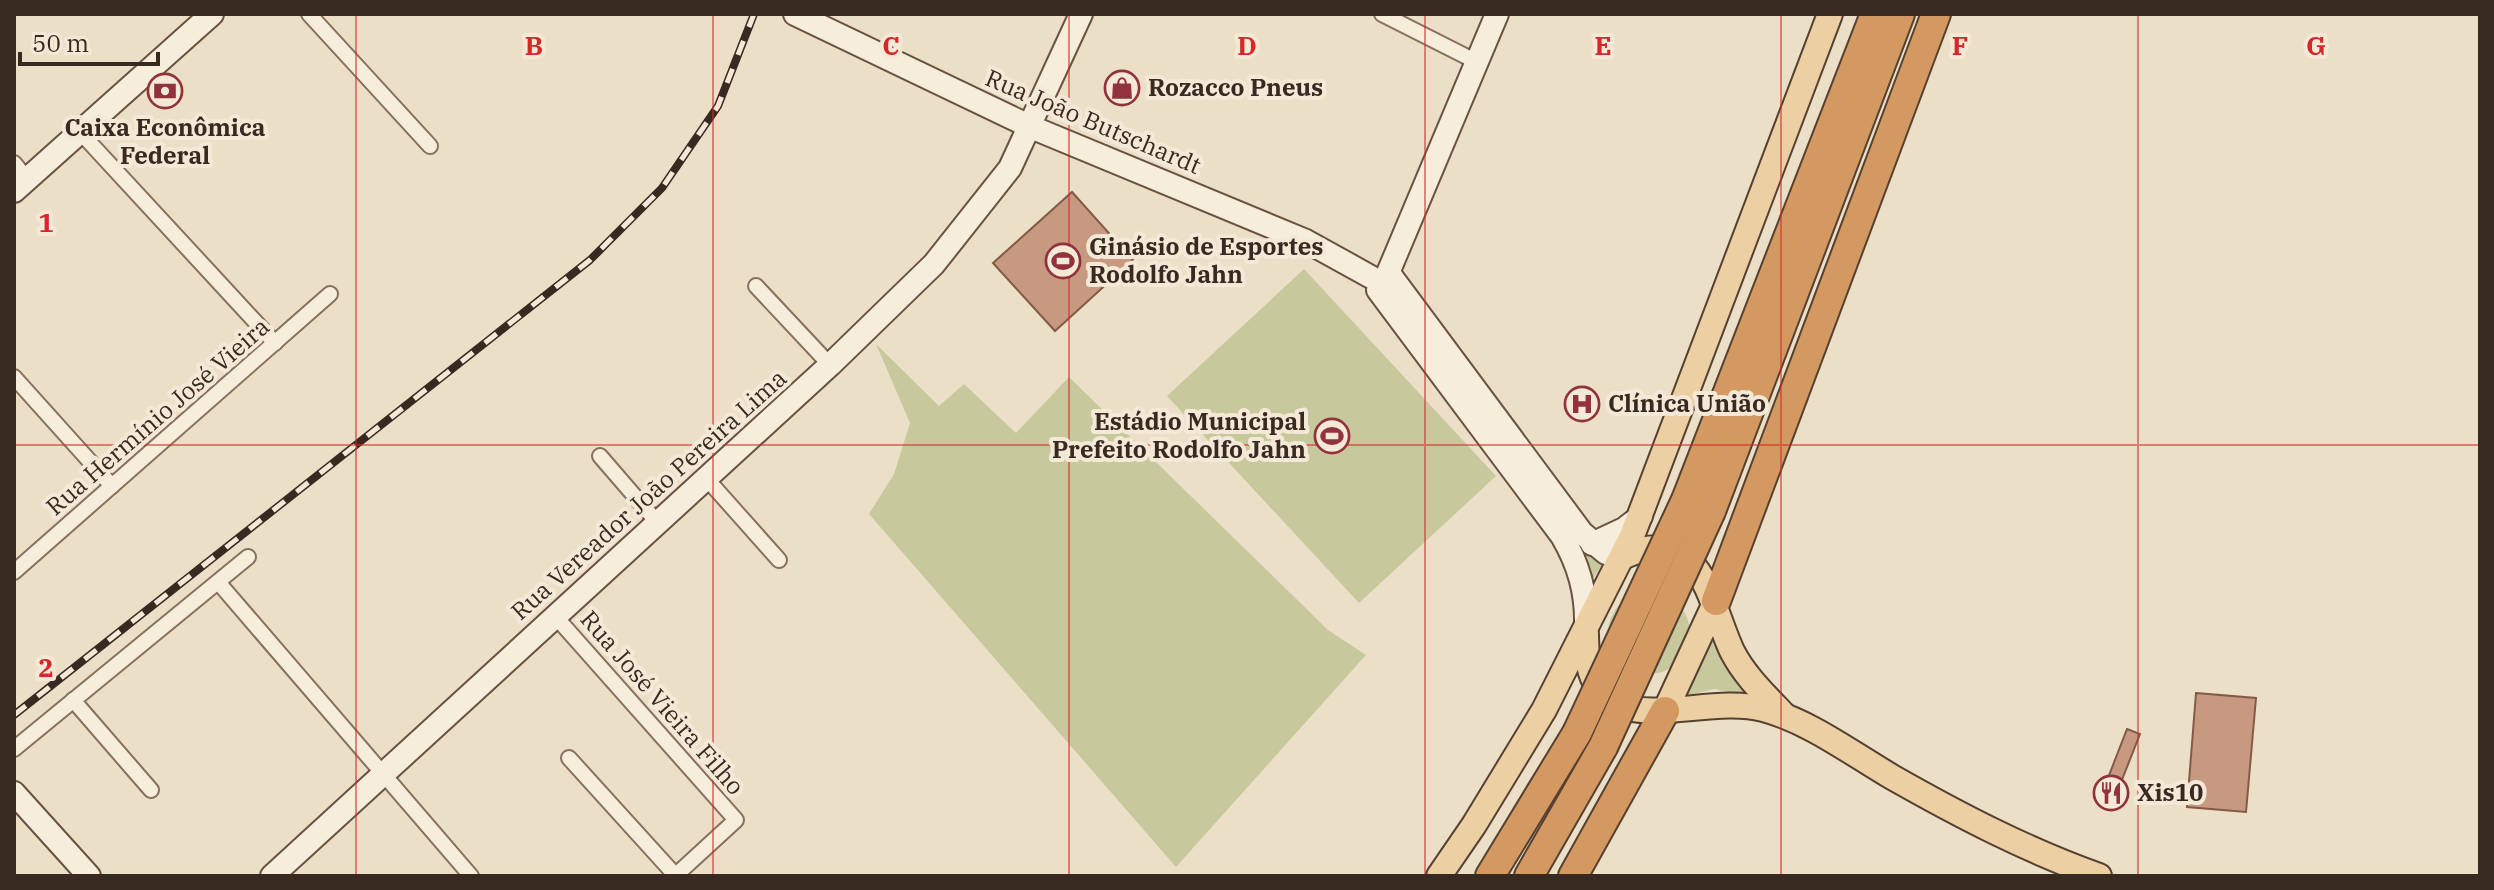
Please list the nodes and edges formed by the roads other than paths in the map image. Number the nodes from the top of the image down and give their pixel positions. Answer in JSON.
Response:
{"nodes":[{"id":1,"x":309,"y":14,"type":"edge"},
{"id":2,"x":795,"y":14,"type":"edge"},
{"id":3,"x":1081,"y":14,"type":"edge"},
{"id":4,"x":1382,"y":14,"type":"edge"},
{"id":5,"x":1497,"y":14,"type":"edge"},
{"id":6,"x":1830,"y":14,"type":"edge"},
{"id":7,"x":1875,"y":14,"type":"edge"},
{"id":8,"x":1900,"y":14,"type":"edge"},
{"id":9,"x":1936,"y":14,"type":"edge"},
{"id":10,"x":208,"y":15,"type":"edge"},
{"id":11,"x":1477,"y":62,"type":"junction"},
{"id":12,"x":1031,"y":127,"type":"junction"},
{"id":13,"x":80,"y":132,"type":"junction"},
{"id":14,"x":430,"y":146,"type":"dead end"},
{"id":15,"x":18,"y":178,"type":"edge"},
{"id":16,"x":1382,"y":279,"type":"junction"},
{"id":17,"x":756,"y":286,"type":"dead end"},
{"id":18,"x":330,"y":294,"type":"dead end"},
{"id":19,"x":275,"y":343,"type":"junction"},
{"id":20,"x":830,"y":365,"type":"junction"},
{"id":21,"x":14,"y":377,"type":"edge"},
{"id":22,"x":600,"y":456,"type":"dead end"},
{"id":23,"x":706,"y":478,"type":"junction"},
{"id":24,"x":112,"y":486,"type":"junction"},
{"id":25,"x":1698,"y":506,"type":"junction"},
{"id":26,"x":1641,"y":516,"type":"junction"},
{"id":27,"x":657,"y":522,"type":"junction"},
{"id":28,"x":1592,"y":544,"type":"junction"},
{"id":29,"x":248,"y":557,"type":"dead end"},
{"id":30,"x":1622,"y":557,"type":"junction"},
{"id":31,"x":779,"y":560,"type":"dead end"},
{"id":32,"x":14,"y":572,"type":"edge"},
{"id":33,"x":218,"y":582,"type":"junction"},
{"id":34,"x":1720,"y":590,"type":"junction"},
{"id":35,"x":555,"y":616,"type":"junction"},
{"id":36,"x":1586,"y":631,"type":"junction"},
{"id":37,"x":73,"y":700,"type":"junction"},
{"id":38,"x":1717,"y":704,"type":"junction"},
{"id":39,"x":1665,"y":711,"type":"junction"},
{"id":40,"x":1784,"y":715,"type":"junction"},
{"id":41,"x":1650,"y":741,"type":"junction"},
{"id":42,"x":14,"y":749,"type":"edge"},
{"id":43,"x":569,"y":758,"type":"dead end"},
{"id":44,"x":383,"y":774,"type":"junction"},
{"id":45,"x":151,"y":790,"type":"dead end"},
{"id":46,"x":14,"y":793,"type":"edge"},
{"id":47,"x":89,"y":876,"type":"edge"},
{"id":48,"x":272,"y":876,"type":"edge"},
{"id":49,"x":471,"y":876,"type":"edge"},
{"id":50,"x":676,"y":876,"type":"edge"},
{"id":51,"x":1439,"y":876,"type":"edge"},
{"id":52,"x":1490,"y":876,"type":"edge"},
{"id":53,"x":1529,"y":876,"type":"edge"},
{"id":54,"x":1573,"y":876,"type":"edge"},
{"id":55,"x":2099,"y":876,"type":"edge"}],
"edges":[{"from":1,"to":14,"type":"street"},
{"from":2,"to":12,"type":"main road","name":"Rua João Butschardt"},
{"from":3,"to":12,"type":"main road","name":"Rua Vereador João Pereira Lima"},
{"from":4,"to":11,"type":"street"},
{"from":5,"to":11,"type":"main road"},
{"from":6,"to":26,"type":"main road"},
{"from":7,"to":25,"type":"highway"},
{"from":8,"to":25,"type":"highway"},
{"from":9,"to":34,"type":"highway"},
{"from":10,"to":13,"type":"main road"},
{"from":11,"to":16,"type":"main road"},
{"from":12,"to":16,"type":"main road","name":"Rua João Butschardt"},
{"from":12,"to":20,"type":"main road","name":"Rua Vereador João Pereira Lima"},
{"from":13,"to":15,"type":"main road"},
{"from":13,"to":19,"type":"street"},
{"from":16,"to":28,"type":"main road","name":"Rua João Butschardt"},
{"from":16,"to":36,"type":"main road","name":"Rua João Butschardt"},
{"from":17,"to":20,"type":"street"},
{"from":18,"to":19,"type":"street","name":"Rua Hermínio José Vieira"},
{"from":19,"to":24,"type":"street","name":"Rua Hermínio José Vieira"},
{"from":20,"to":23,"type":"main road","name":"Rua Vereador João Pereira Lima"},
{"from":21,"to":24,"type":"street"},
{"from":22,"to":27,"type":"street"},
{"from":23,"to":27,"type":"main road","name":"Rua Vereador João Pereira Lima"},
{"from":23,"to":31,"type":"street"},
{"from":24,"to":32,"type":"street","name":"Rua Hermínio José Vieira"},
{"from":25,"to":52,"type":"highway","bridge":true},
{"from":25,"to":53,"type":"highway","bridge":true},
{"from":26,"to":28,"type":"main road"},
{"from":26,"to":30,"type":"main road"},
{"from":27,"to":35,"type":"main road","name":"Rua Vereador João Pereira Lima"},
{"from":28,"to":30,"type":"main road","name":"Rua João Butschardt"},
{"from":29,"to":33,"type":"street"},
{"from":30,"to":34,"type":"main road"},
{"from":30,"to":36,"type":"main road"},
{"from":33,"to":37,"type":"street"},
{"from":33,"to":44,"type":"street"},
{"from":34,"to":39,"type":"main road"},
{"from":34,"to":40,"type":"main road"},
{"from":35,"to":44,"type":"main road","name":"Rua Vereador João Pereira Lima"},
{"from":35,"to":50,"type":"street","name":"Rua José Vieira Filho"},
{"from":36,"to":39,"type":"main road"},
{"from":36,"to":51,"type":"main road"},
{"from":37,"to":42,"type":"street"},
{"from":37,"to":45,"type":"street"},
{"from":38,"to":39,"type":"main road"},
{"from":38,"to":40,"type":"main road"},
{"from":38,"to":41,"type":"main road"},
{"from":39,"to":41,"type":"highway"},
{"from":40,"to":55,"type":"main road"},
{"from":41,"to":54,"type":"highway"},
{"from":43,"to":50,"type":"street"},
{"from":44,"to":48,"type":"main road","name":"Rua Vereador João Pereira Lima"},
{"from":44,"to":49,"type":"street"},
{"from":46,"to":47,"type":"main road"}]}
